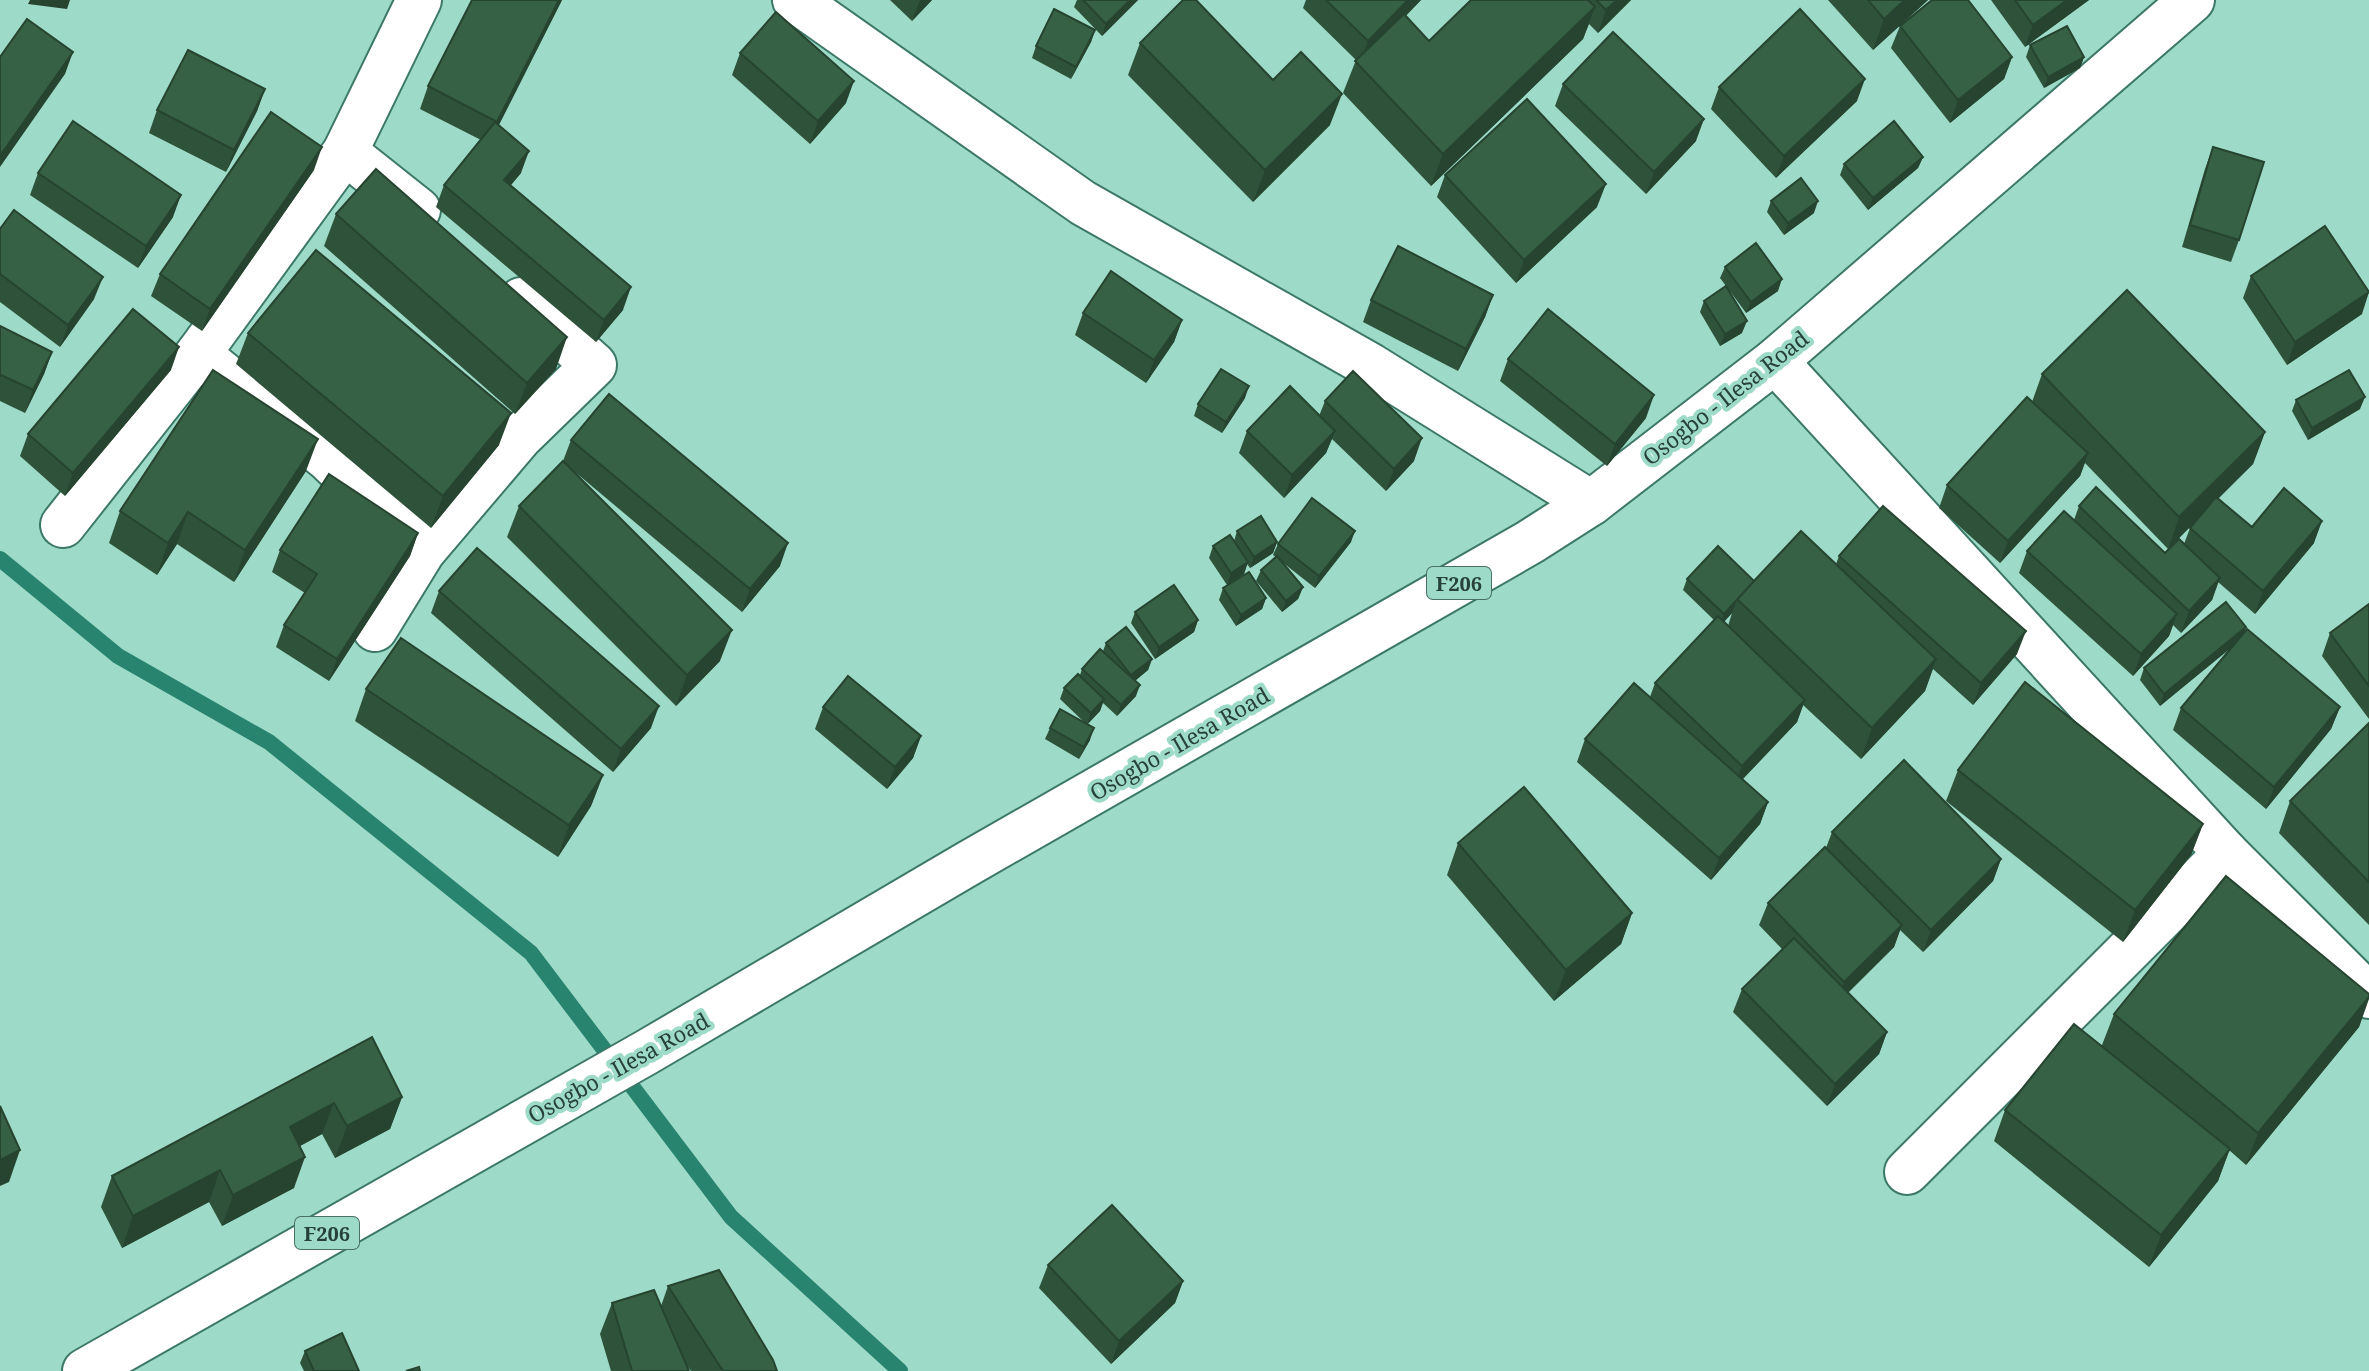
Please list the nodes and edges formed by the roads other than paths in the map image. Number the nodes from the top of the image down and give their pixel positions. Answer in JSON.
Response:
{"nodes":[{"id":1,"x":419,"y":0,"type":"edge"},
{"id":2,"x":795,"y":0,"type":"edge"},
{"id":3,"x":2192,"y":0,"type":"edge"},
{"id":4,"x":345,"y":152,"type":"junction"},
{"id":5,"x":449,"y":235,"type":"edge"},
{"id":6,"x":493,"y":275,"type":"edge"},
{"id":7,"x":198,"y":354,"type":"junction"},
{"id":8,"x":1775,"y":361,"type":"junction"},
{"id":9,"x":1591,"y":503,"type":"junction"},
{"id":10,"x":63,"y":525,"type":"dead end"},
{"id":11,"x":423,"y":551,"type":"junction"},
{"id":12,"x":375,"y":629,"type":"edge"},
{"id":13,"x":2226,"y":853,"type":"junction"},
{"id":14,"x":2369,"y":996,"type":"edge"},
{"id":15,"x":1907,"y":1172,"type":"dead end"},
{"id":16,"x":85,"y":1371,"type":"edge"}],
"edges":[{"from":1,"to":4,"type":"street"},
{"from":2,"to":9,"type":"street"},
{"from":3,"to":8,"type":"street","name":"Osogbo - Ilesa Road","number":"F206"},
{"from":4,"to":5,"type":"street"},
{"from":4,"to":7,"type":"street"},
{"from":6,"to":11,"type":"street"},
{"from":7,"to":10,"type":"street"},
{"from":7,"to":11,"type":"street"},
{"from":8,"to":9,"type":"street","name":"Osogbo - Ilesa Road","number":"F206"},
{"from":8,"to":13,"type":"street"},
{"from":9,"to":16,"type":"street","name":"Osogbo - Ilesa Road","number":"F206"},
{"from":11,"to":12,"type":"street"},
{"from":13,"to":14,"type":"street"},
{"from":13,"to":15,"type":"street"}]}
